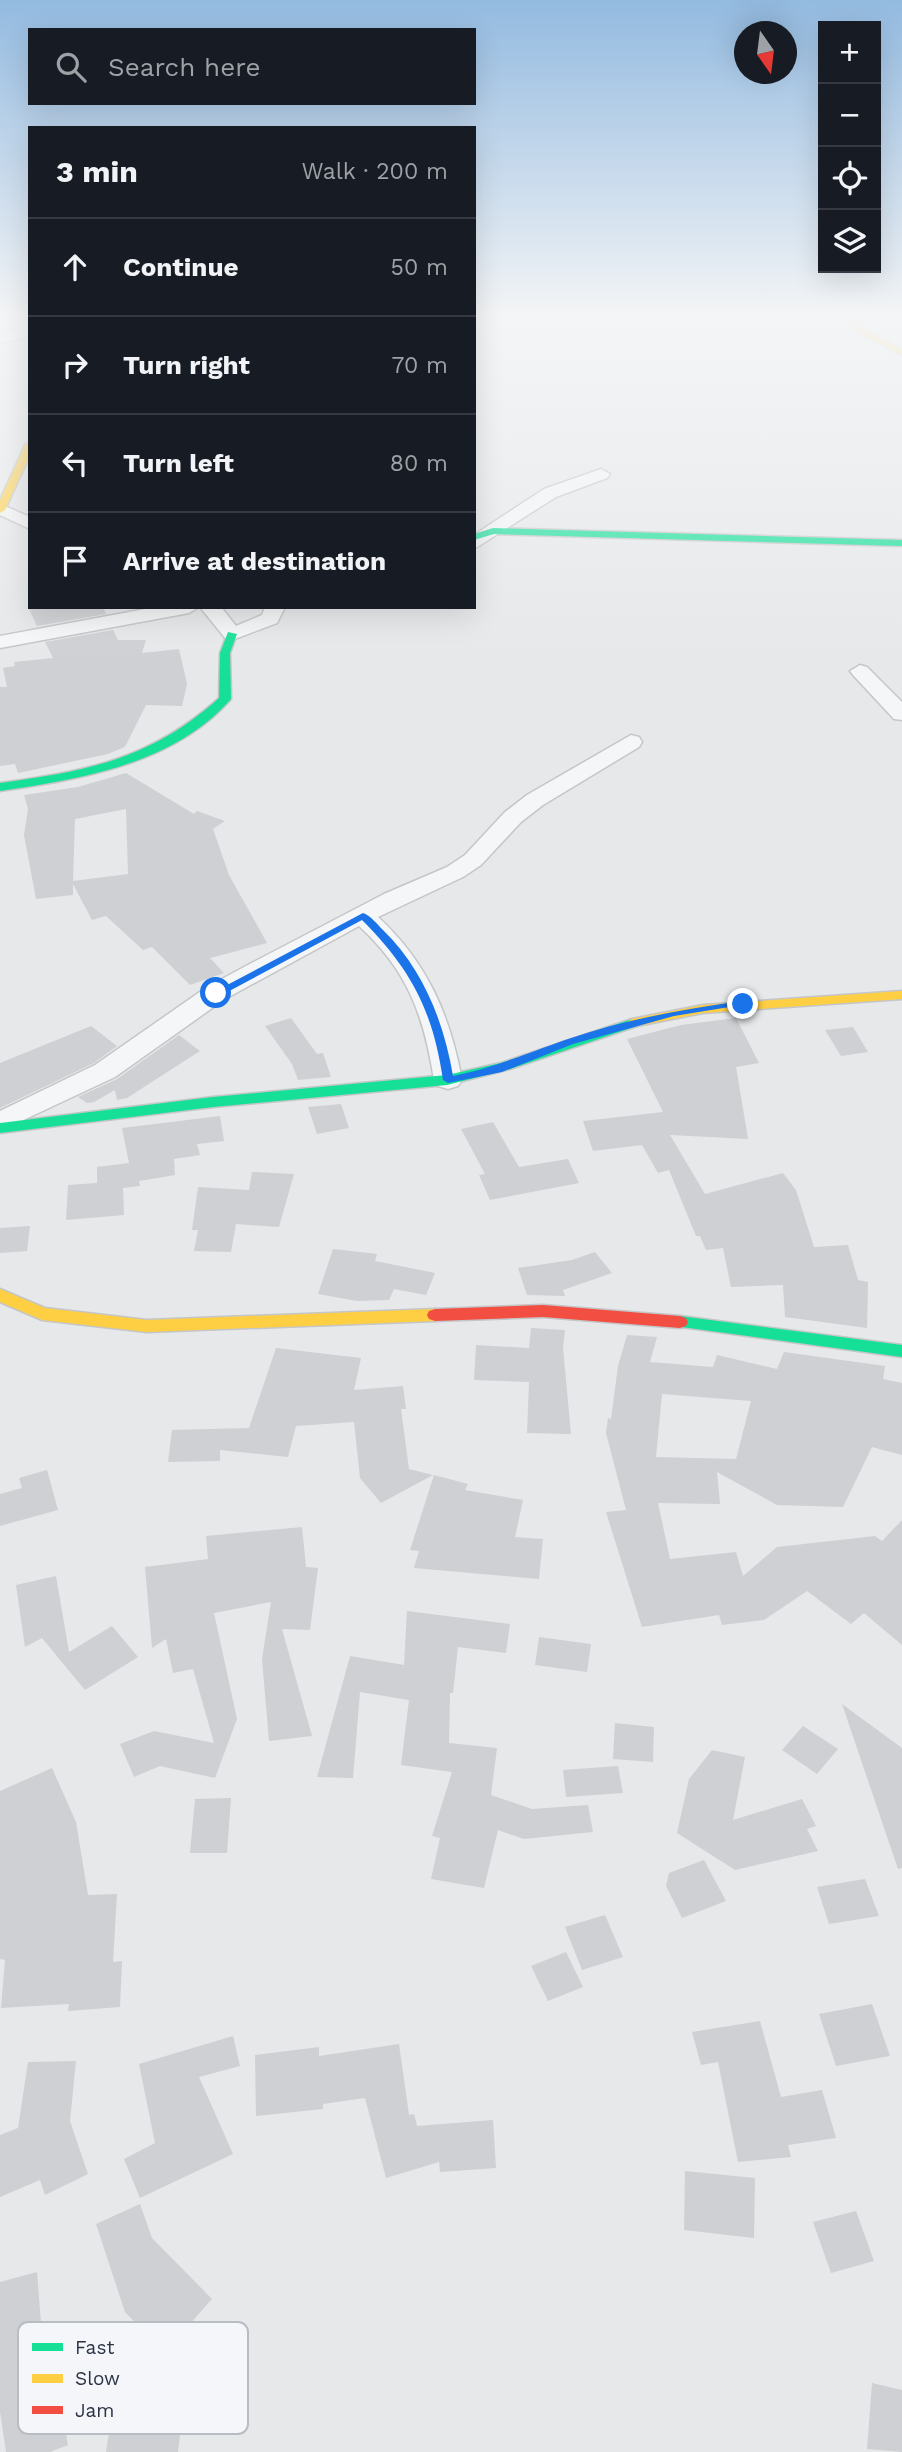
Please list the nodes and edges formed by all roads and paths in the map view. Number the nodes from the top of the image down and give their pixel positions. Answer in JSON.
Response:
{"nodes":[{"id":1,"x":28,"y":449,"type":"edge"},
{"id":2,"x":601,"y":474,"type":"dead end"},
{"id":3,"x":1,"y":509,"type":"edge"},
{"id":4,"x":28,"y":523,"type":"edge"},
{"id":5,"x":493,"y":531,"type":"junction"},
{"id":6,"x":476,"y":536,"type":"edge"},
{"id":7,"x":476,"y":542,"type":"edge"},
{"id":8,"x":902,"y":543,"type":"edge"},
{"id":9,"x":178,"y":609,"type":"edge"},
{"id":10,"x":212,"y":609,"type":"edge"},
{"id":11,"x":274,"y":609,"type":"edge"},
{"id":12,"x":232,"y":634,"type":"junction"},
{"id":13,"x":0,"y":642,"type":"edge"},
{"id":14,"x":860,"y":671,"type":"dead end"},
{"id":15,"x":902,"y":714,"type":"edge"},
{"id":16,"x":631,"y":742,"type":"dead end"},
{"id":17,"x":0,"y":787,"type":"edge"},
{"id":18,"x":363,"y":916,"type":"junction"},
{"id":19,"x":902,"y":995,"type":"edge"},
{"id":20,"x":448,"y":1080,"type":"junction"},
{"id":21,"x":0,"y":1122,"type":"edge"},
{"id":22,"x":0,"y":1128,"type":"edge"},
{"id":23,"x":0,"y":1295,"type":"edge"},
{"id":24,"x":902,"y":1351,"type":"edge"}],
"edges":[{"from":1,"to":3,"type":"street"},
{"from":2,"to":5,"type":"street"},
{"from":3,"to":4,"type":"street"},
{"from":5,"to":6,"type":"street"},
{"from":5,"to":7,"type":"street"},
{"from":5,"to":8,"type":"street"},
{"from":9,"to":13,"type":"street"},
{"from":10,"to":12,"type":"street"},
{"from":11,"to":12,"type":"street"},
{"from":12,"to":17,"type":"street"},
{"from":14,"to":15,"type":"street"},
{"from":16,"to":18,"type":"street"},
{"from":18,"to":20,"type":"street"},
{"from":18,"to":21,"type":"street"},
{"from":19,"to":20,"type":"street"},
{"from":20,"to":22,"type":"street"},
{"from":23,"to":24,"type":"street"}]}
